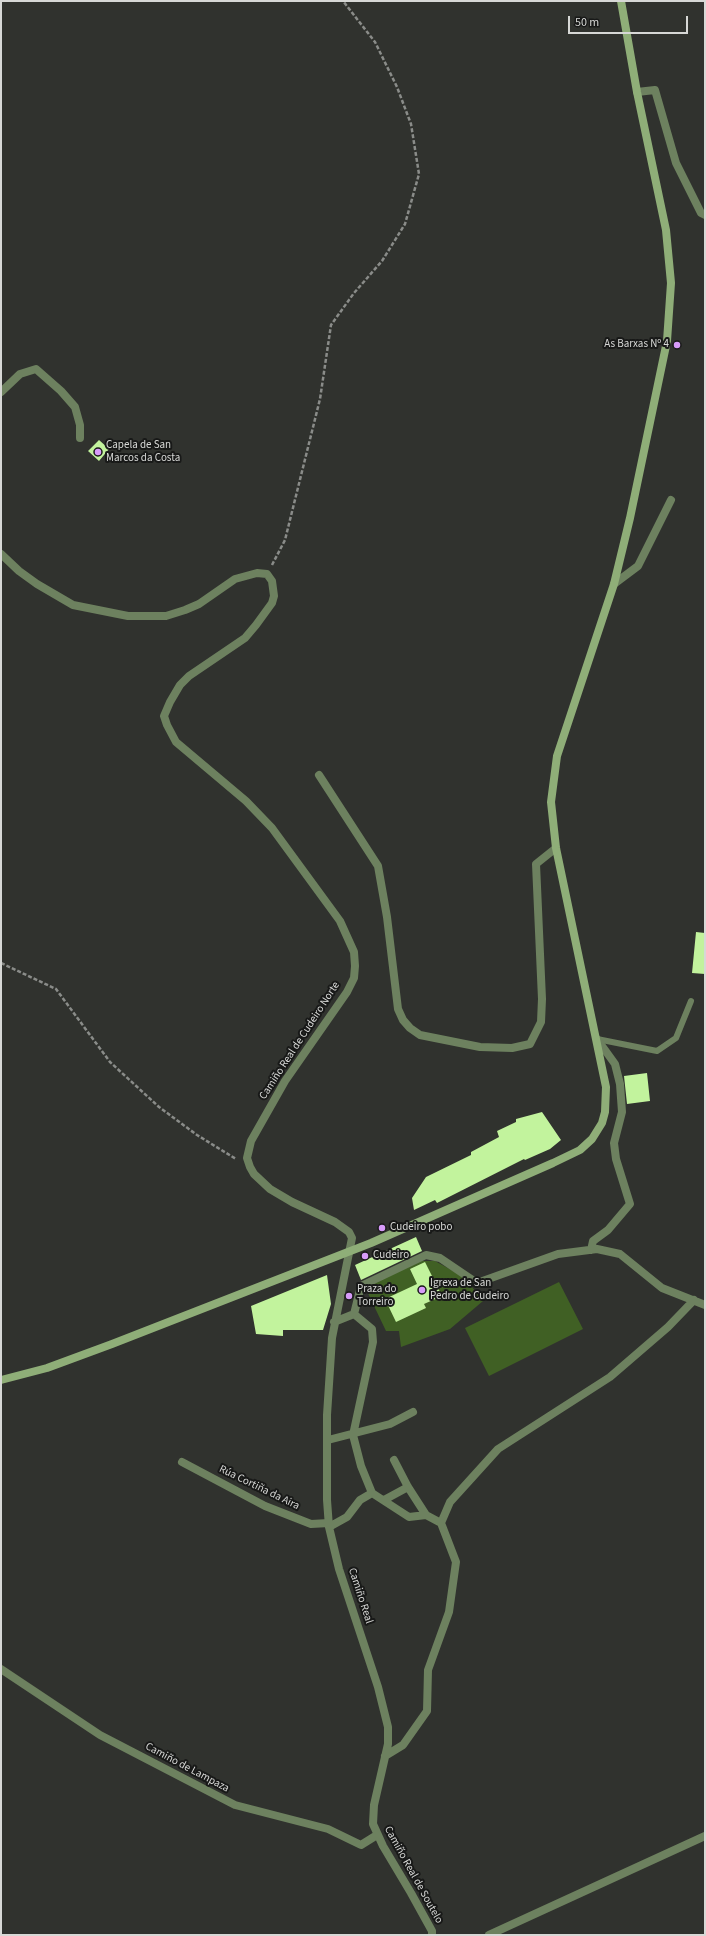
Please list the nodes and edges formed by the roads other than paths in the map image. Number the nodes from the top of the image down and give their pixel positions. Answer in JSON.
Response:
{"nodes":[{"id":1,"x":621,"y":1,"type":"edge"},
{"id":2,"x":637,"y":92,"type":"junction"},
{"id":3,"x":705,"y":215,"type":"edge"},
{"id":4,"x":1,"y":392,"type":"edge"},
{"id":5,"x":80,"y":438,"type":"dead end"},
{"id":6,"x":671,"y":500,"type":"dead end"},
{"id":7,"x":1,"y":554,"type":"edge"},
{"id":8,"x":614,"y":584,"type":"junction"},
{"id":9,"x":319,"y":775,"type":"dead end"},
{"id":10,"x":556,"y":848,"type":"junction"},
{"id":11,"x":691,"y":1001,"type":"dead end"},
{"id":12,"x":597,"y":1039,"type":"junction"},
{"id":13,"x":591,"y":1250,"type":"junction"},
{"id":14,"x":350,"y":1252,"type":"junction"},
{"id":15,"x":694,"y":1300,"type":"junction"},
{"id":16,"x":705,"y":1305,"type":"edge"},
{"id":17,"x":354,"y":1314,"type":"junction"},
{"id":18,"x":334,"y":1322,"type":"junction"},
{"id":19,"x":1,"y":1380,"type":"edge"},
{"id":20,"x":413,"y":1412,"type":"dead end"},
{"id":21,"x":353,"y":1435,"type":"junction"},
{"id":22,"x":328,"y":1440,"type":"junction"},
{"id":23,"x":394,"y":1460,"type":"dead end"},
{"id":24,"x":182,"y":1462,"type":"dead end"},
{"id":25,"x":408,"y":1487,"type":"junction"},
{"id":26,"x":372,"y":1493,"type":"junction"},
{"id":27,"x":384,"y":1500,"type":"junction"},
{"id":28,"x":426,"y":1515,"type":"junction"},
{"id":29,"x":441,"y":1522,"type":"junction"},
{"id":30,"x":329,"y":1525,"type":"junction"},
{"id":31,"x":1,"y":1669,"type":"edge"},
{"id":32,"x":385,"y":1756,"type":"junction"},
{"id":33,"x":377,"y":1835,"type":"junction"},
{"id":34,"x":705,"y":1836,"type":"edge"},
{"id":35,"x":432,"y":1935,"type":"edge"},
{"id":36,"x":489,"y":1935,"type":"edge"}],
"edges":[{"from":1,"to":2,"type":"street"},
{"from":2,"to":3,"type":"street"},
{"from":2,"to":8,"type":"street"},
{"from":4,"to":5,"type":"street"},
{"from":6,"to":8,"type":"street"},
{"from":7,"to":14,"type":"street","name":"Camiño Real de Cudeiro Norte"},
{"from":8,"to":10,"type":"street"},
{"from":9,"to":10,"type":"street"},
{"from":10,"to":12,"type":"street"},
{"from":11,"to":12,"type":"lane"},
{"from":12,"to":13,"type":"street"},
{"from":12,"to":14,"type":"street"},
{"from":13,"to":15,"type":"street"},
{"from":13,"to":17,"type":"street"},
{"from":14,"to":18,"type":"street","name":"Camiño Real"},
{"from":14,"to":19,"type":"street"},
{"from":15,"to":16,"type":"street"},
{"from":15,"to":29,"type":"street"},
{"from":17,"to":18,"type":"street"},
{"from":17,"to":21,"type":"street"},
{"from":18,"to":22,"type":"street","name":"Camiño Real"},
{"from":20,"to":21,"type":"street"},
{"from":21,"to":22,"type":"street"},
{"from":21,"to":26,"type":"street"},
{"from":22,"to":30,"type":"street","name":"Camiño Real"},
{"from":23,"to":25,"type":"street"},
{"from":24,"to":30,"type":"street","name":"Rúa Cortiña da Aira"},
{"from":25,"to":27,"type":"street"},
{"from":25,"to":28,"type":"street"},
{"from":26,"to":27,"type":"street"},
{"from":26,"to":30,"type":"street"},
{"from":27,"to":28,"type":"street"},
{"from":28,"to":29,"type":"street"},
{"from":29,"to":32,"type":"street"},
{"from":30,"to":32,"type":"street","name":"Camiño Real"},
{"from":31,"to":33,"type":"street","name":"Camiño de Lampaza"},
{"from":32,"to":33,"type":"street","name":"Camiño Real de Soutelo"},
{"from":33,"to":35,"type":"street","name":"Camiño Real de Soutelo"},
{"from":34,"to":36,"type":"street"}]}
